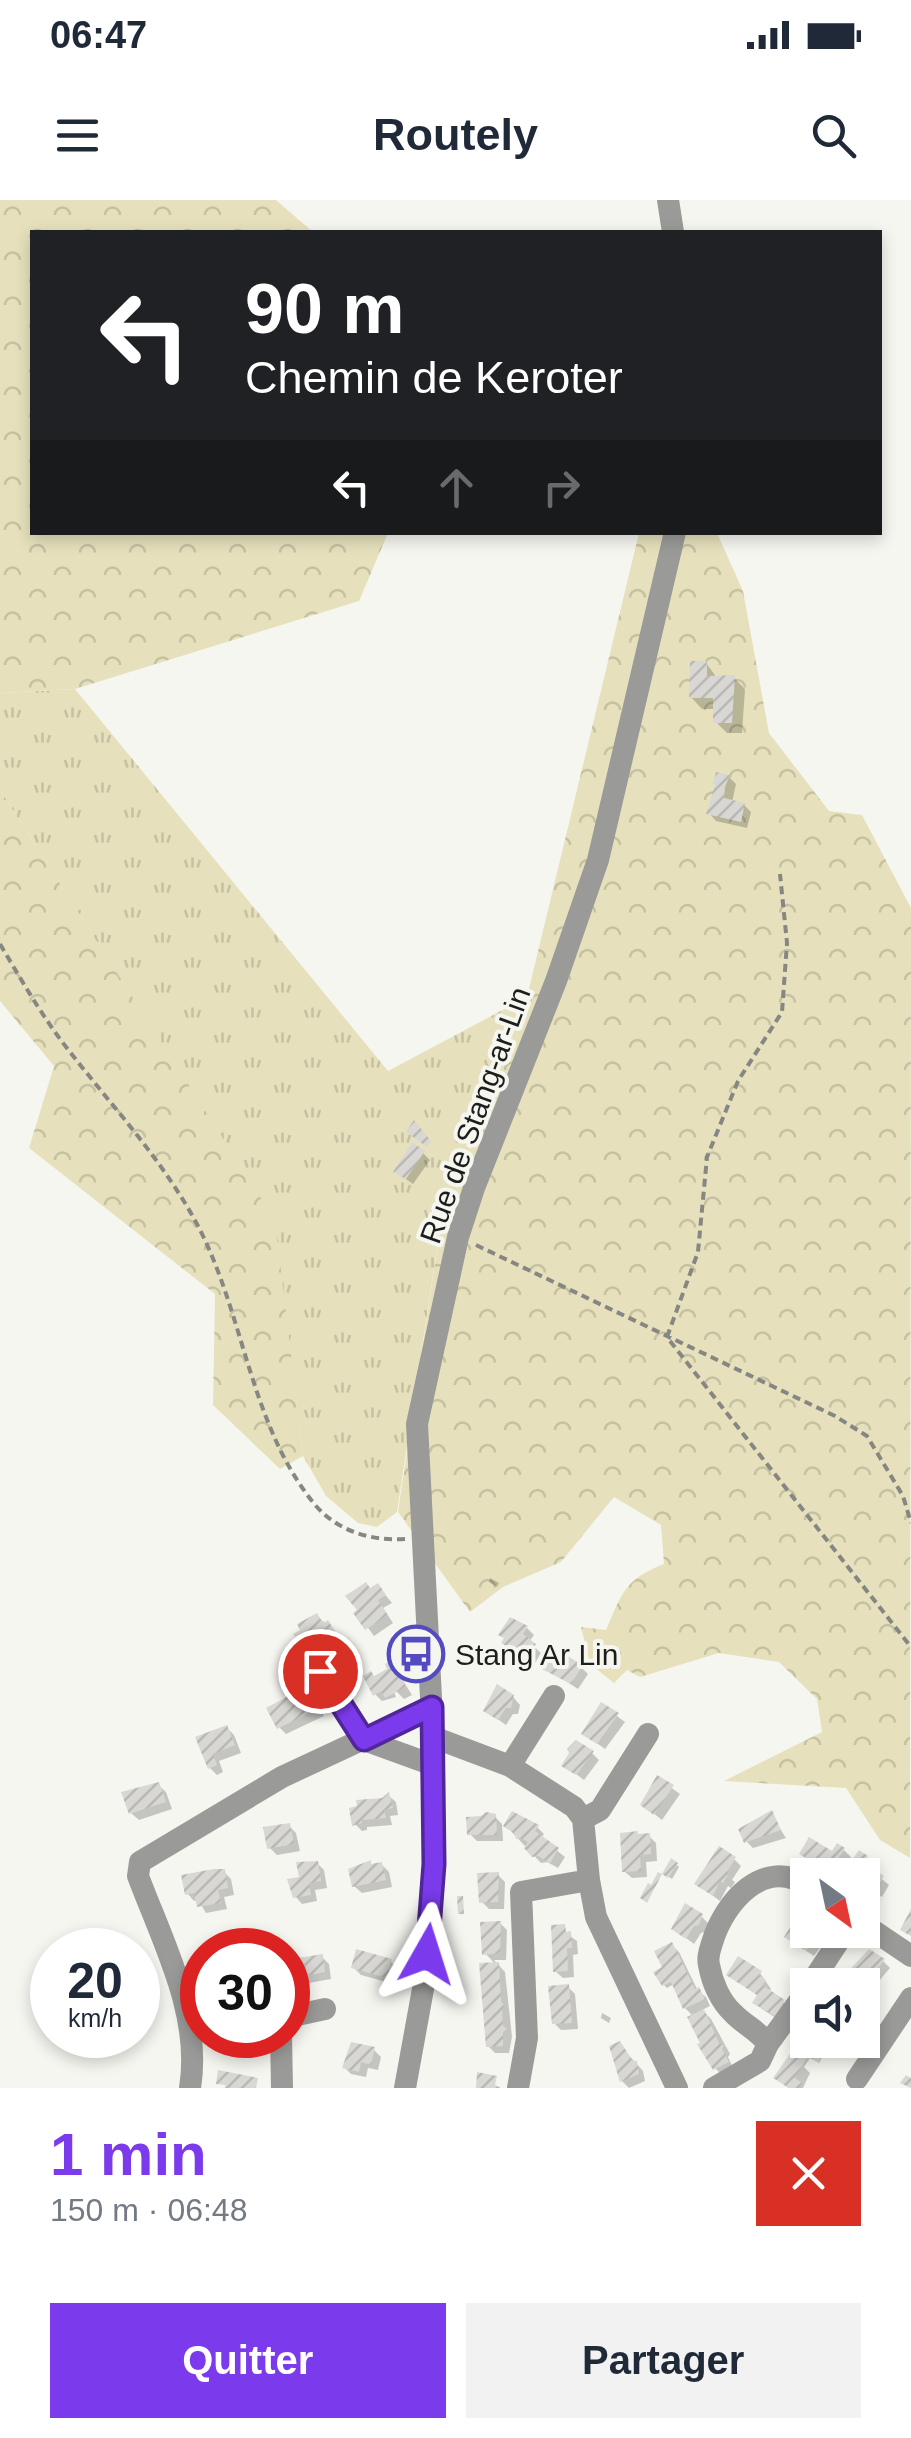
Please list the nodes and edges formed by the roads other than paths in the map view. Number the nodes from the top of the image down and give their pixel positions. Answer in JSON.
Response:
{"nodes":[{"id":1,"x":668,"y":200,"type":"edge"},
{"id":2,"x":673,"y":230,"type":"edge"},
{"id":3,"x":674,"y":535,"type":"edge"},
{"id":4,"x":332,"y":1658,"type":"dead end"},
{"id":5,"x":554,"y":1696,"type":"dead end"},
{"id":6,"x":432,"y":1707,"type":"junction"},
{"id":7,"x":648,"y":1734,"type":"dead end"},
{"id":8,"x":434,"y":1737,"type":"junction"},
{"id":9,"x":364,"y":1740,"type":"junction"},
{"id":10,"x":433,"y":1765,"type":"junction"},
{"id":11,"x":510,"y":1766,"type":"junction"},
{"id":12,"x":583,"y":1819,"type":"junction"},
{"id":13,"x":790,"y":1876,"type":"edge"},
{"id":14,"x":588,"y":1880,"type":"junction"},
{"id":15,"x":880,"y":1935,"type":"edge"},
{"id":16,"x":911,"y":1956,"type":"edge"},
{"id":17,"x":911,"y":1998,"type":"edge"},
{"id":18,"x":325,"y":2008,"type":"dead end"},
{"id":19,"x":310,"y":2011,"type":"edge"},
{"id":20,"x":790,"y":2013,"type":"edge"},
{"id":21,"x":768,"y":2044,"type":"junction"},
{"id":22,"x":281,"y":2058,"type":"edge"},
{"id":23,"x":858,"y":2079,"type":"dead end"},
{"id":24,"x":190,"y":2088,"type":"edge"},
{"id":25,"x":282,"y":2088,"type":"edge"},
{"id":26,"x":405,"y":2088,"type":"edge"},
{"id":27,"x":518,"y":2088,"type":"edge"},
{"id":28,"x":677,"y":2088,"type":"edge"},
{"id":29,"x":714,"y":2088,"type":"edge"}],
"edges":[{"from":1,"to":2,"type":"street"},
{"from":3,"to":6,"type":"street","name":"Rue de Stang-ar-Lin"},
{"from":4,"to":9,"type":"street"},
{"from":5,"to":11,"type":"street"},
{"from":6,"to":8,"type":"street","name":"Rue de Stang-ar-Lin"},
{"from":6,"to":9,"type":"street"},
{"from":7,"to":12,"type":"street"},
{"from":8,"to":10,"type":"street","name":"Rue de Stang-ar-Lin"},
{"from":8,"to":11,"type":"street"},
{"from":9,"to":10,"type":"street"},
{"from":9,"to":24,"type":"street"},
{"from":10,"to":26,"type":"street","name":"Rue de Stang-ar-Lin"},
{"from":11,"to":12,"type":"street"},
{"from":12,"to":14,"type":"street"},
{"from":13,"to":21,"type":"street"},
{"from":14,"to":27,"type":"street"},
{"from":14,"to":28,"type":"street"},
{"from":15,"to":16,"type":"street"},
{"from":17,"to":23,"type":"street"},
{"from":18,"to":19,"type":"street"},
{"from":20,"to":21,"type":"street"},
{"from":21,"to":29,"type":"street"},
{"from":22,"to":25,"type":"street"}]}
